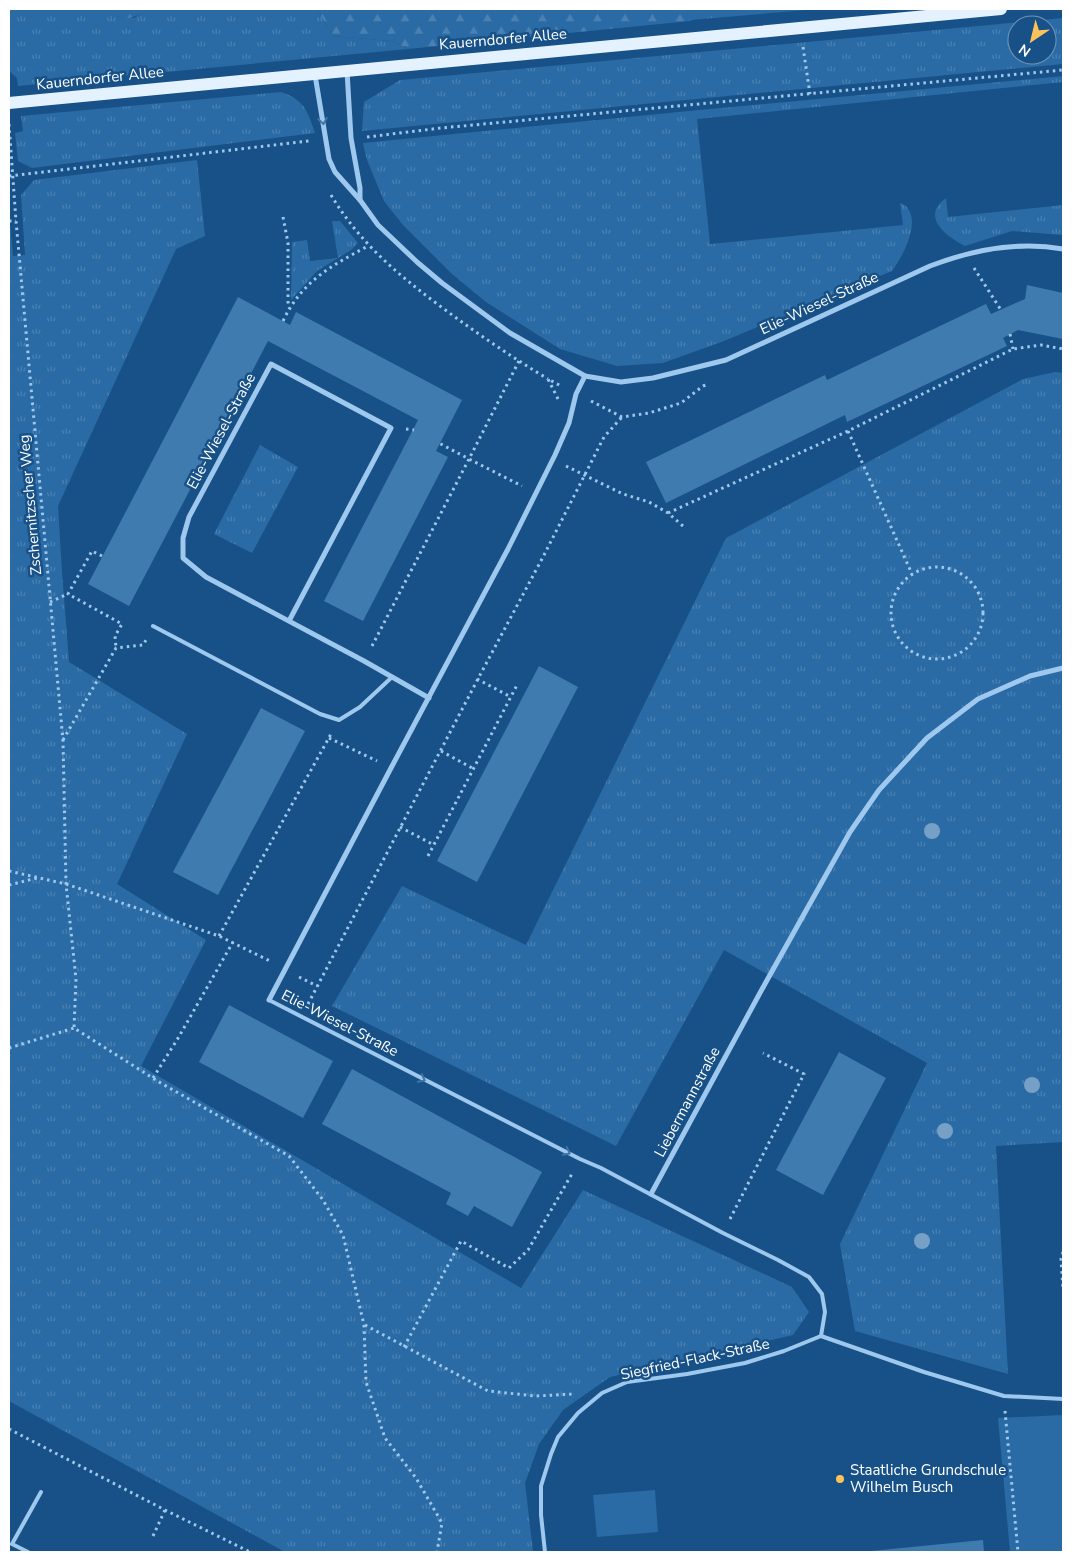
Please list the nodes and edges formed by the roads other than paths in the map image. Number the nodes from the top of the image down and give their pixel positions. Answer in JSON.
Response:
{"nodes":[{"id":1,"x":1001,"y":9,"type":"edge"},
{"id":2,"x":347,"y":70,"type":"junction"},
{"id":3,"x":315,"y":73,"type":"junction"},
{"id":4,"x":9,"y":103,"type":"edge"},
{"id":5,"x":360,"y":200,"type":"junction"},
{"id":6,"x":1063,"y":249,"type":"edge"},
{"id":7,"x":585,"y":376,"type":"junction"},
{"id":8,"x":288,"y":621,"type":"junction"},
{"id":9,"x":153,"y":626,"type":"road end"},
{"id":10,"x":1063,"y":668,"type":"edge"},
{"id":11,"x":391,"y":678,"type":"junction"},
{"id":12,"x":429,"y":698,"type":"junction"},
{"id":13,"x":269,"y":1000,"type":"joint"},
{"id":14,"x":651,"y":1194,"type":"junction"},
{"id":15,"x":821,"y":1336,"type":"junction"},
{"id":16,"x":1063,"y":1398,"type":"edge"},
{"id":17,"x":41,"y":1492,"type":"dead end"},
{"id":18,"x":28,"y":1552,"type":"edge"},
{"id":19,"x":545,"y":1552,"type":"edge"}],
"edges":[{"from":1,"to":2,"type":"main road","name":"Kauerndorfer Allee"},
{"from":2,"to":3,"type":"main road","name":"Kauerndorfer Allee"},
{"from":2,"to":5,"type":"street"},
{"from":3,"to":4,"type":"main road","name":"Kauerndorfer Allee"},
{"from":3,"to":5,"type":"street","name":"Elie-Wiesel-Straße","one_way":true},
{"from":5,"to":7,"type":"street","name":"Elie-Wiesel-Straße"},
{"from":6,"to":7,"type":"street","name":"Elie-Wiesel-Straße"},
{"from":7,"to":12,"type":"street","name":"Elie-Wiesel-Straße"},
{"from":8,"to":8,"type":"street","name":"Elie-Wiesel-Straße"},
{"from":8,"to":11,"type":"street","name":"Elie-Wiesel-Straße"},
{"from":9,"to":11,"type":"lane"},
{"from":10,"to":14,"type":"street","name":"Liebermannstraße"},
{"from":11,"to":12,"type":"street","name":"Elie-Wiesel-Straße"},
{"from":12,"to":13,"type":"street","name":"Elie-Wiesel-Straße"},
{"from":13,"to":14,"type":"lane","name":"Elie-Wiesel-Straße","one_way":true},
{"from":14,"to":15,"type":"lane"},
{"from":15,"to":16,"type":"lane"},
{"from":15,"to":19,"type":"lane","name":"Siegfried-Flack-Straße"},
{"from":17,"to":18,"type":"lane"}]}
